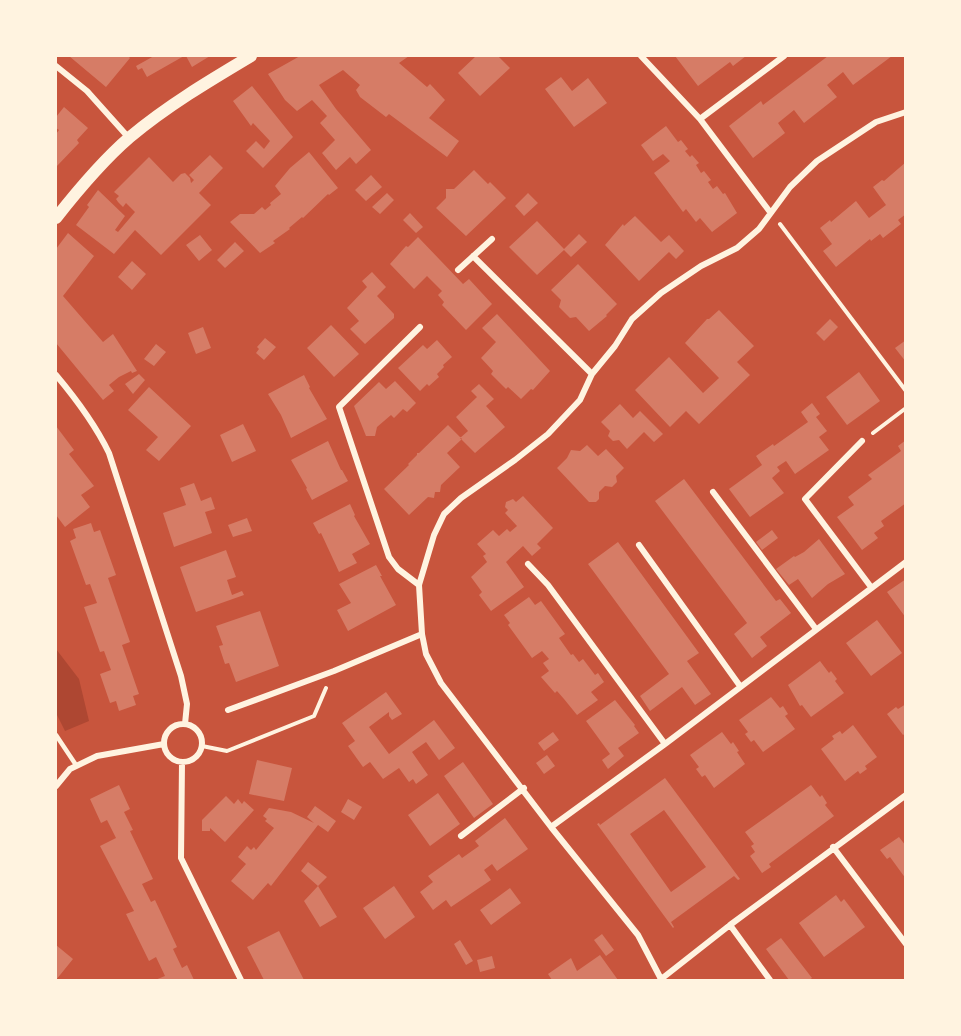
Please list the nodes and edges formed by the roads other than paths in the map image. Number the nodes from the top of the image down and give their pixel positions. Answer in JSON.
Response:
{"nodes":[{"id":1,"x":251,"y":56,"type":"edge"},
{"id":2,"x":641,"y":56,"type":"edge"},
{"id":3,"x":784,"y":56,"type":"edge"},
{"id":4,"x":56,"y":66,"type":"edge"},
{"id":5,"x":906,"y":112,"type":"edge"},
{"id":6,"x":700,"y":119,"type":"junction"},
{"id":7,"x":129,"y":138,"type":"junction"},
{"id":8,"x":770,"y":212,"type":"junction"},
{"id":9,"x":56,"y":218,"type":"edge"},
{"id":10,"x":492,"y":239,"type":"dead end"},
{"id":11,"x":473,"y":256,"type":"junction"},
{"id":12,"x":458,"y":270,"type":"dead end"},
{"id":13,"x":420,"y":327,"type":"dead end"},
{"id":14,"x":592,"y":374,"type":"junction"},
{"id":15,"x":56,"y":375,"type":"edge"},
{"id":16,"x":862,"y":441,"type":"road end"},
{"id":17,"x":713,"y":492,"type":"dead end"},
{"id":18,"x":639,"y":545,"type":"dead end"},
{"id":19,"x":906,"y":562,"type":"edge"},
{"id":20,"x":528,"y":564,"type":"dead end"},
{"id":21,"x":419,"y":585,"type":"junction"},
{"id":22,"x":871,"y":587,"type":"junction"},
{"id":23,"x":816,"y":628,"type":"junction"},
{"id":24,"x":422,"y":634,"type":"junction"},
{"id":25,"x":740,"y":686,"type":"junction"},
{"id":26,"x":228,"y":710,"type":"dead end"},
{"id":27,"x":185,"y":724,"type":"junction"},
{"id":28,"x":56,"y":735,"type":"edge"},
{"id":29,"x":164,"y":744,"type":"junction"},
{"id":30,"x":665,"y":744,"type":"junction"},
{"id":31,"x":182,"y":763,"type":"junction"},
{"id":32,"x":76,"y":765,"type":"junction"},
{"id":33,"x":56,"y":786,"type":"edge"},
{"id":34,"x":524,"y":788,"type":"junction"},
{"id":35,"x":906,"y":795,"type":"edge"},
{"id":36,"x":551,"y":827,"type":"junction"},
{"id":37,"x":461,"y":836,"type":"dead end"},
{"id":38,"x":833,"y":847,"type":"junction"},
{"id":39,"x":730,"y":925,"type":"junction"},
{"id":40,"x":906,"y":944,"type":"edge"},
{"id":41,"x":660,"y":980,"type":"edge"},
{"id":42,"x":241,"y":981,"type":"edge"},
{"id":43,"x":770,"y":981,"type":"edge"}],
"edges":[{"from":1,"to":7,"type":"main road"},
{"from":2,"to":6,"type":"street"},
{"from":3,"to":6,"type":"street"},
{"from":4,"to":7,"type":"street"},
{"from":5,"to":8,"type":"street"},
{"from":6,"to":8,"type":"street"},
{"from":7,"to":9,"type":"main road"},
{"from":8,"to":14,"type":"street"},
{"from":10,"to":11,"type":"street"},
{"from":11,"to":12,"type":"street"},
{"from":11,"to":14,"type":"street"},
{"from":13,"to":21,"type":"street"},
{"from":14,"to":21,"type":"street"},
{"from":15,"to":27,"type":"street"},
{"from":16,"to":22,"type":"street"},
{"from":17,"to":23,"type":"street"},
{"from":18,"to":25,"type":"street"},
{"from":19,"to":22,"type":"street"},
{"from":20,"to":30,"type":"street"},
{"from":21,"to":24,"type":"street"},
{"from":22,"to":23,"type":"street"},
{"from":23,"to":25,"type":"street"},
{"from":24,"to":26,"type":"street"},
{"from":24,"to":34,"type":"street"},
{"from":25,"to":30,"type":"street"},
{"from":27,"to":29,"type":"street"},
{"from":27,"to":31,"type":"street"},
{"from":28,"to":32,"type":"lane"},
{"from":29,"to":31,"type":"street"},
{"from":29,"to":32,"type":"street"},
{"from":30,"to":36,"type":"street"},
{"from":31,"to":42,"type":"street"},
{"from":32,"to":33,"type":"street"},
{"from":34,"to":36,"type":"street"},
{"from":34,"to":37,"type":"street"},
{"from":35,"to":38,"type":"street"},
{"from":36,"to":41,"type":"street"},
{"from":38,"to":39,"type":"street"},
{"from":38,"to":40,"type":"street"},
{"from":39,"to":41,"type":"street"},
{"from":39,"to":43,"type":"street"}]}
